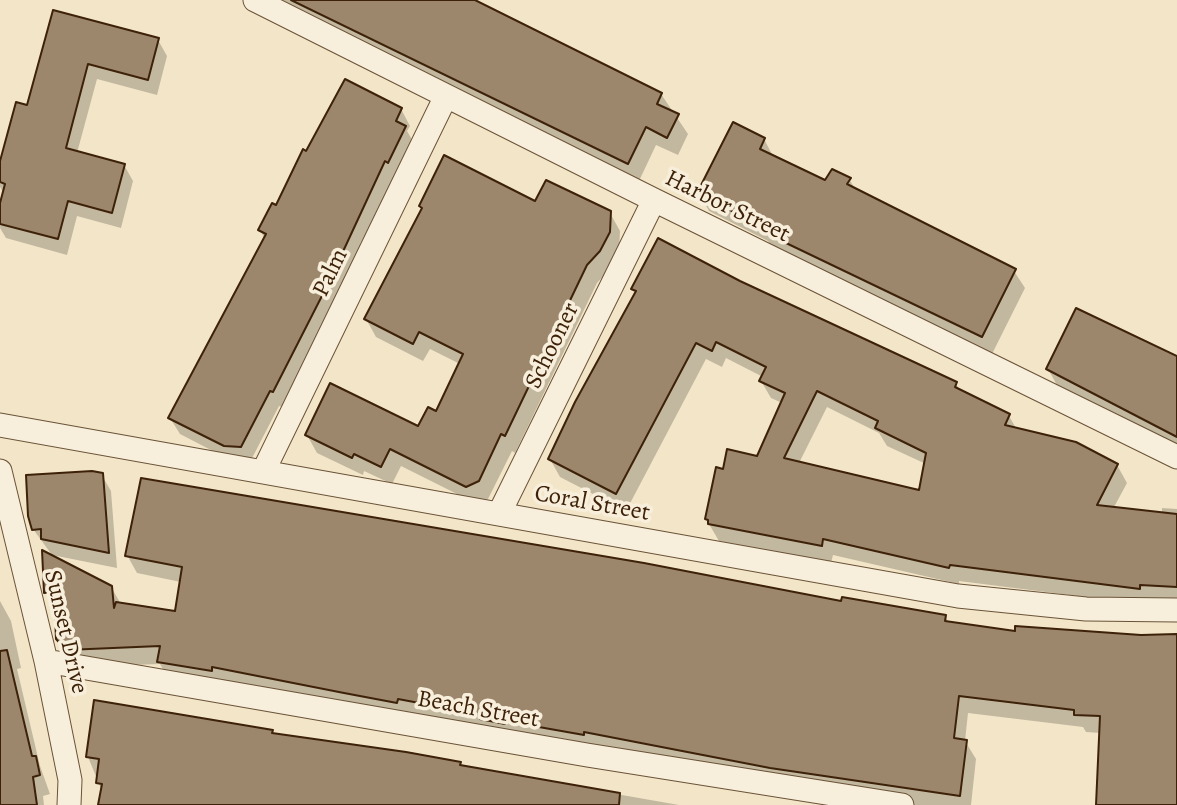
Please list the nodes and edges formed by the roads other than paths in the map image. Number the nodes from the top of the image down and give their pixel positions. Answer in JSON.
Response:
{"nodes":[{"id":1,"x":255,"y":0,"type":"edge"},
{"id":2,"x":446,"y":96,"type":"junction"},
{"id":3,"x":654,"y":200,"type":"junction"},
{"id":4,"x":0,"y":425,"type":"edge"},
{"id":5,"x":1177,"y":457,"type":"edge"},
{"id":6,"x":0,"y":471,"type":"edge"},
{"id":7,"x":263,"y":472,"type":"junction"},
{"id":8,"x":499,"y":514,"type":"junction"},
{"id":9,"x":1177,"y":610,"type":"edge"},
{"id":10,"x":46,"y":661,"type":"junction"},
{"id":11,"x":69,"y":805,"type":"edge"},
{"id":12,"x":902,"y":805,"type":"edge"}],
"edges":[{"from":1,"to":2,"type":"street","name":"Harbor Street"},
{"from":2,"to":3,"type":"street","name":"Harbor Street"},
{"from":2,"to":7,"type":"street","name":"Palm"},
{"from":3,"to":5,"type":"street","name":"Harbor Street"},
{"from":3,"to":8,"type":"street","name":"Schooner"},
{"from":4,"to":7,"type":"street","name":"Coral Street"},
{"from":6,"to":10,"type":"street","name":"Sunset Drive"},
{"from":7,"to":8,"type":"street","name":"Coral Street"},
{"from":8,"to":9,"type":"street","name":"Coral Street"},
{"from":10,"to":11,"type":"street","name":"Sunset Drive"},
{"from":10,"to":12,"type":"street","name":"Beach Street"}]}
